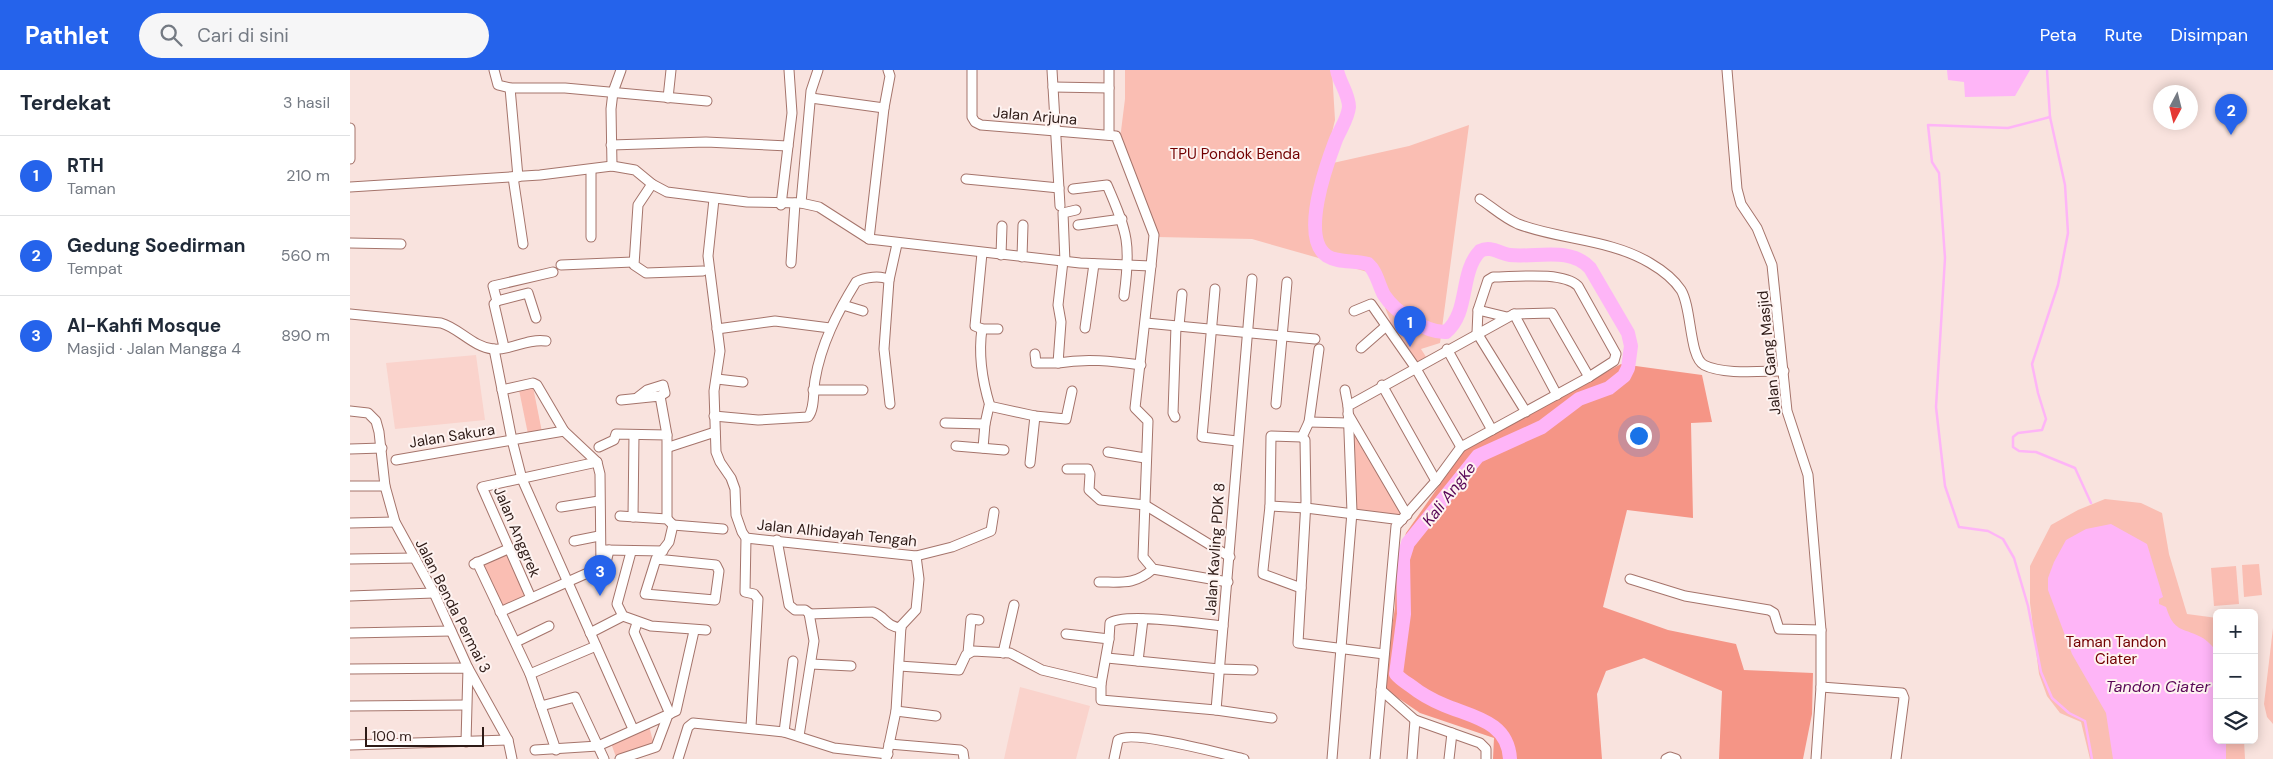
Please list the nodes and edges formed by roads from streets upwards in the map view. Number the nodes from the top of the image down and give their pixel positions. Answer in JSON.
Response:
{"nodes":[{"id":1,"x":494,"y":70,"type":"edge"},
{"id":2,"x":621,"y":70,"type":"edge"},
{"id":3,"x":670,"y":70,"type":"edge"},
{"id":4,"x":790,"y":70,"type":"edge"},
{"id":5,"x":818,"y":70,"type":"edge"},
{"id":6,"x":888,"y":70,"type":"edge"},
{"id":7,"x":972,"y":70,"type":"edge"},
{"id":8,"x":1052,"y":70,"type":"edge"},
{"id":9,"x":1109,"y":70,"type":"edge"},
{"id":10,"x":1727,"y":70,"type":"edge"},
{"id":11,"x":1053,"y":87,"type":"junction"},
{"id":12,"x":510,"y":88,"type":"junction"},
{"id":13,"x":1109,"y":88,"type":"junction"},
{"id":14,"x":613,"y":92,"type":"junction"},
{"id":15,"x":668,"y":98,"type":"junction"},
{"id":16,"x":811,"y":98,"type":"junction"},
{"id":17,"x":707,"y":101,"type":"dead end"},
{"id":18,"x":884,"y":108,"type":"junction"},
{"id":19,"x":351,"y":129,"type":"edge"},
{"id":20,"x":1054,"y":132,"type":"junction"},
{"id":21,"x":1112,"y":135,"type":"junction"},
{"id":22,"x":612,"y":146,"type":"junction"},
{"id":23,"x":788,"y":146,"type":"junction"},
{"id":24,"x":350,"y":159,"type":"edge"},
{"id":25,"x":612,"y":166,"type":"junction"},
{"id":26,"x":591,"y":170,"type":"junction"},
{"id":27,"x":516,"y":177,"type":"junction"},
{"id":28,"x":966,"y":180,"type":"dead end"},
{"id":29,"x":652,"y":184,"type":"junction"},
{"id":30,"x":350,"y":187,"type":"edge"},
{"id":31,"x":1058,"y":188,"type":"junction"},
{"id":32,"x":1073,"y":189,"type":"dead end"},
{"id":33,"x":714,"y":199,"type":"junction"},
{"id":34,"x":1480,"y":199,"type":"dead end"},
{"id":35,"x":798,"y":203,"type":"junction"},
{"id":36,"x":781,"y":205,"type":"junction"},
{"id":37,"x":1060,"y":206,"type":"dead end"},
{"id":38,"x":1076,"y":210,"type":"dead end"},
{"id":39,"x":1122,"y":219,"type":"junction"},
{"id":40,"x":1023,"y":225,"type":"dead end"},
{"id":41,"x":1078,"y":225,"type":"dead end"},
{"id":42,"x":1002,"y":226,"type":"dead end"},
{"id":43,"x":591,"y":237,"type":"dead end"},
{"id":44,"x":869,"y":239,"type":"junction"},
{"id":45,"x":350,"y":243,"type":"edge"},
{"id":46,"x":401,"y":244,"type":"dead end"},
{"id":47,"x":522,"y":244,"type":"dead end"},
{"id":48,"x":897,"y":244,"type":"junction"},
{"id":49,"x":982,"y":252,"type":"junction"},
{"id":50,"x":1000,"y":255,"type":"junction"},
{"id":51,"x":1022,"y":257,"type":"junction"},
{"id":52,"x":1064,"y":261,"type":"junction"},
{"id":53,"x":632,"y":262,"type":"junction"},
{"id":54,"x":791,"y":264,"type":"dead end"},
{"id":55,"x":1094,"y":264,"type":"junction"},
{"id":56,"x":561,"y":265,"type":"dead end"},
{"id":57,"x":1128,"y":266,"type":"junction"},
{"id":58,"x":1150,"y":266,"type":"junction"},
{"id":59,"x":704,"y":270,"type":"dead end"},
{"id":60,"x":552,"y":272,"type":"dead end"},
{"id":61,"x":890,"y":280,"type":"junction"},
{"id":62,"x":1252,"y":280,"type":"dead end"},
{"id":63,"x":1287,"y":282,"type":"dead end"},
{"id":64,"x":1216,"y":289,"type":"dead end"},
{"id":65,"x":1182,"y":294,"type":"dead end"},
{"id":66,"x":1124,"y":296,"type":"dead end"},
{"id":67,"x":497,"y":301,"type":"junction"},
{"id":68,"x":843,"y":305,"type":"junction"},
{"id":69,"x":1478,"y":310,"type":"junction"},
{"id":70,"x":1354,"y":311,"type":"dead end"},
{"id":71,"x":863,"y":312,"type":"dead end"},
{"id":72,"x":350,"y":314,"type":"edge"},
{"id":73,"x":1511,"y":315,"type":"junction"},
{"id":74,"x":536,"y":318,"type":"dead end"},
{"id":75,"x":1146,"y":323,"type":"junction"},
{"id":76,"x":1178,"y":326,"type":"junction"},
{"id":77,"x":1385,"y":327,"type":"junction"},
{"id":78,"x":830,"y":328,"type":"junction"},
{"id":79,"x":1085,"y":328,"type":"dead end"},
{"id":80,"x":717,"y":329,"type":"junction"},
{"id":81,"x":982,"y":329,"type":"junction"},
{"id":82,"x":998,"y":329,"type":"dead end"},
{"id":83,"x":1212,"y":329,"type":"junction"},
{"id":84,"x":1248,"y":333,"type":"junction"},
{"id":85,"x":1476,"y":333,"type":"junction"},
{"id":86,"x":1282,"y":336,"type":"junction"},
{"id":87,"x":1315,"y":339,"type":"dead end"},
{"id":88,"x":546,"y":341,"type":"dead end"},
{"id":89,"x":504,"y":347,"type":"junction"},
{"id":90,"x":1361,"y":348,"type":"dead end"},
{"id":91,"x":494,"y":349,"type":"junction"},
{"id":92,"x":1319,"y":349,"type":"dead end"},
{"id":93,"x":1447,"y":349,"type":"junction"},
{"id":94,"x":1035,"y":354,"type":"dead end"},
{"id":95,"x":1058,"y":363,"type":"junction"},
{"id":96,"x":1141,"y":366,"type":"junction"},
{"id":97,"x":1415,"y":367,"type":"junction"},
{"id":98,"x":1784,"y":371,"type":"junction"},
{"id":99,"x":1589,"y":377,"type":"junction"},
{"id":100,"x":717,"y":378,"type":"junction"},
{"id":101,"x":743,"y":382,"type":"dead end"},
{"id":102,"x":1382,"y":385,"type":"junction"},
{"id":103,"x":502,"y":390,"type":"junction"},
{"id":104,"x":813,"y":390,"type":"junction"},
{"id":105,"x":863,"y":390,"type":"dead end"},
{"id":106,"x":1346,"y":390,"type":"dead end"},
{"id":107,"x":1072,"y":391,"type":"dead end"},
{"id":108,"x":1558,"y":395,"type":"junction"},
{"id":109,"x":621,"y":400,"type":"dead end"},
{"id":110,"x":890,"y":404,"type":"dead end"},
{"id":111,"x":1276,"y":404,"type":"dead end"},
{"id":112,"x":990,"y":406,"type":"junction"},
{"id":113,"x":1348,"y":409,"type":"junction"},
{"id":114,"x":350,"y":411,"type":"edge"},
{"id":115,"x":1526,"y":412,"type":"junction"},
{"id":116,"x":714,"y":416,"type":"junction"},
{"id":117,"x":1035,"y":416,"type":"junction"},
{"id":118,"x":1175,"y":417,"type":"dead end"},
{"id":119,"x":1309,"y":422,"type":"junction"},
{"id":120,"x":945,"y":423,"type":"dead end"},
{"id":121,"x":1348,"y":423,"type":"junction"},
{"id":122,"x":985,"y":424,"type":"junction"},
{"id":123,"x":1492,"y":430,"type":"junction"},
{"id":124,"x":564,"y":431,"type":"junction"},
{"id":125,"x":715,"y":432,"type":"junction"},
{"id":126,"x":634,"y":435,"type":"junction"},
{"id":127,"x":667,"y":435,"type":"junction"},
{"id":128,"x":1302,"y":437,"type":"junction"},
{"id":129,"x":512,"y":440,"type":"junction"},
{"id":130,"x":1237,"y":441,"type":"junction"},
{"id":131,"x":956,"y":446,"type":"dead end"},
{"id":132,"x":599,"y":447,"type":"dead end"},
{"id":133,"x":669,"y":447,"type":"junction"},
{"id":134,"x":1460,"y":447,"type":"junction"},
{"id":135,"x":382,"y":448,"type":"junction"},
{"id":136,"x":984,"y":448,"type":"junction"},
{"id":137,"x":350,"y":449,"type":"edge"},
{"id":138,"x":1004,"y":450,"type":"dead end"},
{"id":139,"x":1108,"y":452,"type":"dead end"},
{"id":140,"x":1145,"y":458,"type":"junction"},
{"id":141,"x":396,"y":460,"type":"dead end"},
{"id":142,"x":597,"y":462,"type":"junction"},
{"id":143,"x":1030,"y":463,"type":"dead end"},
{"id":144,"x":1067,"y":469,"type":"dead end"},
{"id":145,"x":522,"y":479,"type":"junction"},
{"id":146,"x":1436,"y":481,"type":"junction"},
{"id":147,"x":350,"y":486,"type":"edge"},
{"id":148,"x":385,"y":486,"type":"junction"},
{"id":149,"x":600,"y":501,"type":"junction"},
{"id":150,"x":1145,"y":505,"type":"junction"},
{"id":151,"x":1270,"y":506,"type":"junction"},
{"id":152,"x":561,"y":507,"type":"dead end"},
{"id":153,"x":1306,"y":508,"type":"junction"},
{"id":154,"x":994,"y":512,"type":"dead end"},
{"id":155,"x":1352,"y":512,"type":"junction"},
{"id":156,"x":620,"y":516,"type":"dead end"},
{"id":157,"x":632,"y":517,"type":"junction"},
{"id":158,"x":1404,"y":518,"type":"junction"},
{"id":159,"x":396,"y":522,"type":"junction"},
{"id":160,"x":670,"y":522,"type":"junction"},
{"id":161,"x":350,"y":523,"type":"edge"},
{"id":162,"x":723,"y":528,"type":"dead end"},
{"id":163,"x":599,"y":536,"type":"junction"},
{"id":164,"x":746,"y":538,"type":"junction"},
{"id":165,"x":777,"y":540,"type":"junction"},
{"id":166,"x":574,"y":541,"type":"dead end"},
{"id":167,"x":508,"y":548,"type":"junction"},
{"id":168,"x":599,"y":549,"type":"junction"},
{"id":169,"x":610,"y":550,"type":"junction"},
{"id":170,"x":631,"y":552,"type":"junction"},
{"id":171,"x":659,"y":555,"type":"junction"},
{"id":172,"x":916,"y":556,"type":"junction"},
{"id":173,"x":1230,"y":557,"type":"junction"},
{"id":174,"x":415,"y":558,"type":"junction"},
{"id":175,"x":350,"y":559,"type":"edge"},
{"id":176,"x":601,"y":567,"type":"junction"},
{"id":177,"x":1152,"y":569,"type":"junction"},
{"id":178,"x":1630,"y":579,"type":"dead end"},
{"id":179,"x":566,"y":582,"type":"junction"},
{"id":180,"x":1099,"y":582,"type":"dead end"},
{"id":181,"x":1228,"y":582,"type":"junction"},
{"id":182,"x":1301,"y":588,"type":"junction"},
{"id":183,"x":434,"y":593,"type":"junction"},
{"id":184,"x":350,"y":596,"type":"edge"},
{"id":185,"x":1686,"y":596,"type":"junction"},
{"id":186,"x":531,"y":598,"type":"junction"},
{"id":187,"x":1014,"y":605,"type":"dead end"},
{"id":188,"x":1684,"y":606,"type":"dead end"},
{"id":189,"x":500,"y":612,"type":"junction"},
{"id":190,"x":809,"y":614,"type":"junction"},
{"id":191,"x":623,"y":616,"type":"junction"},
{"id":192,"x":1144,"y":619,"type":"junction"},
{"id":193,"x":979,"y":620,"type":"dead end"},
{"id":194,"x":637,"y":623,"type":"junction"},
{"id":195,"x":549,"y":626,"type":"dead end"},
{"id":196,"x":1223,"y":626,"type":"junction"},
{"id":197,"x":901,"y":628,"type":"junction"},
{"id":198,"x":451,"y":630,"type":"junction"},
{"id":199,"x":706,"y":630,"type":"dead end"},
{"id":200,"x":1821,"y":630,"type":"junction"},
{"id":201,"x":694,"y":631,"type":"junction"},
{"id":202,"x":350,"y":633,"type":"edge"},
{"id":203,"x":590,"y":633,"type":"junction"},
{"id":204,"x":1066,"y":634,"type":"dead end"},
{"id":205,"x":1109,"y":639,"type":"junction"},
{"id":206,"x":516,"y":642,"type":"junction"},
{"id":207,"x":596,"y":646,"type":"junction"},
{"id":208,"x":1340,"y":649,"type":"junction"},
{"id":209,"x":968,"y":653,"type":"junction"},
{"id":210,"x":1004,"y":653,"type":"junction"},
{"id":211,"x":1384,"y":654,"type":"junction"},
{"id":212,"x":1106,"y":658,"type":"junction"},
{"id":213,"x":1138,"y":660,"type":"junction"},
{"id":214,"x":793,"y":661,"type":"dead end"},
{"id":215,"x":811,"y":664,"type":"junction"},
{"id":216,"x":851,"y":666,"type":"dead end"},
{"id":217,"x":899,"y":666,"type":"junction"},
{"id":218,"x":468,"y":668,"type":"junction"},
{"id":219,"x":350,"y":669,"type":"edge"},
{"id":220,"x":1219,"y":669,"type":"junction"},
{"id":221,"x":1253,"y":670,"type":"dead end"},
{"id":222,"x":530,"y":674,"type":"junction"},
{"id":223,"x":1100,"y":684,"type":"junction"},
{"id":224,"x":1821,"y":687,"type":"junction"},
{"id":225,"x":1381,"y":690,"type":"junction"},
{"id":226,"x":466,"y":705,"type":"junction"},
{"id":227,"x":350,"y":706,"type":"edge"},
{"id":228,"x":541,"y":706,"type":"junction"},
{"id":229,"x":1216,"y":710,"type":"junction"},
{"id":230,"x":896,"y":711,"type":"junction"},
{"id":231,"x":669,"y":714,"type":"junction"},
{"id":232,"x":936,"y":716,"type":"dead end"},
{"id":233,"x":1272,"y":718,"type":"dead end"},
{"id":234,"x":1415,"y":720,"type":"junction"},
{"id":235,"x":751,"y":727,"type":"junction"},
{"id":236,"x":632,"y":729,"type":"junction"},
{"id":237,"x":784,"y":732,"type":"junction"},
{"id":238,"x":1452,"y":733,"type":"junction"},
{"id":239,"x":799,"y":736,"type":"junction"},
{"id":240,"x":508,"y":740,"type":"junction"},
{"id":241,"x":466,"y":742,"type":"junction"},
{"id":242,"x":889,"y":744,"type":"junction"},
{"id":243,"x":350,"y":745,"type":"edge"},
{"id":244,"x":598,"y":746,"type":"junction"},
{"id":245,"x":535,"y":750,"type":"dead end"},
{"id":246,"x":556,"y":750,"type":"junction"},
{"id":247,"x":1217,"y":756,"type":"edge"},
{"id":248,"x":887,"y":757,"type":"edge"},
{"id":249,"x":512,"y":759,"type":"edge"},
{"id":250,"x":604,"y":759,"type":"edge"},
{"id":251,"x":620,"y":759,"type":"edge"},
{"id":252,"x":678,"y":759,"type":"edge"},
{"id":253,"x":964,"y":759,"type":"edge"},
{"id":254,"x":1114,"y":759,"type":"edge"},
{"id":255,"x":1244,"y":759,"type":"edge"},
{"id":256,"x":1332,"y":759,"type":"edge"},
{"id":257,"x":1375,"y":759,"type":"edge"},
{"id":258,"x":1412,"y":759,"type":"edge"},
{"id":259,"x":1449,"y":759,"type":"edge"},
{"id":260,"x":1486,"y":759,"type":"edge"},
{"id":261,"x":1666,"y":759,"type":"edge"},
{"id":262,"x":1676,"y":759,"type":"edge"},
{"id":263,"x":1816,"y":759,"type":"edge"},
{"id":264,"x":1896,"y":759,"type":"edge"}],
"edges":[{"from":1,"to":12,"type":"street"},
{"from":2,"to":14,"type":"street"},
{"from":3,"to":15,"type":"street"},
{"from":4,"to":23,"type":"street"},
{"from":5,"to":16,"type":"street"},
{"from":6,"to":18,"type":"street"},
{"from":7,"to":20,"type":"street","name":"Jalan Arjuna"},
{"from":8,"to":11,"type":"street"},
{"from":9,"to":13,"type":"street"},
{"from":10,"to":98,"type":"street","name":"Jalan Gang Masjid"},
{"from":11,"to":13,"type":"street"},
{"from":11,"to":20,"type":"street"},
{"from":12,"to":14,"type":"street"},
{"from":12,"to":27,"type":"street"},
{"from":13,"to":21,"type":"street"},
{"from":14,"to":15,"type":"street"},
{"from":14,"to":22,"type":"street"},
{"from":15,"to":17,"type":"street"},
{"from":16,"to":18,"type":"street"},
{"from":16,"to":35,"type":"street"},
{"from":18,"to":44,"type":"street"},
{"from":19,"to":24,"type":"street"},
{"from":20,"to":21,"type":"street","name":"Jalan Arjuna"},
{"from":20,"to":31,"type":"street"},
{"from":21,"to":58,"type":"street"},
{"from":22,"to":23,"type":"street"},
{"from":22,"to":25,"type":"street"},
{"from":23,"to":36,"type":"street"},
{"from":25,"to":26,"type":"street"},
{"from":25,"to":29,"type":"street"},
{"from":26,"to":27,"type":"street"},
{"from":26,"to":43,"type":"street"},
{"from":27,"to":30,"type":"street"},
{"from":27,"to":47,"type":"street"},
{"from":28,"to":31,"type":"street"},
{"from":29,"to":33,"type":"street"},
{"from":29,"to":53,"type":"street"},
{"from":31,"to":37,"type":"street"},
{"from":32,"to":39,"type":"street"},
{"from":33,"to":36,"type":"street"},
{"from":33,"to":80,"type":"street"},
{"from":34,"to":98,"type":"street"},
{"from":35,"to":36,"type":"street"},
{"from":35,"to":44,"type":"street"},
{"from":35,"to":54,"type":"street"},
{"from":38,"to":52,"type":"street"},
{"from":39,"to":41,"type":"street"},
{"from":39,"to":57,"type":"street"},
{"from":40,"to":51,"type":"street"},
{"from":42,"to":50,"type":"street"},
{"from":44,"to":48,"type":"street"},
{"from":45,"to":46,"type":"street"},
{"from":48,"to":49,"type":"street"},
{"from":48,"to":61,"type":"street"},
{"from":49,"to":50,"type":"street"},
{"from":49,"to":81,"type":"street"},
{"from":50,"to":51,"type":"street"},
{"from":51,"to":52,"type":"street"},
{"from":52,"to":55,"type":"street"},
{"from":52,"to":95,"type":"street"},
{"from":53,"to":56,"type":"street"},
{"from":53,"to":59,"type":"street"},
{"from":55,"to":57,"type":"street"},
{"from":55,"to":79,"type":"street"},
{"from":57,"to":58,"type":"street"},
{"from":57,"to":66,"type":"street"},
{"from":58,"to":75,"type":"street"},
{"from":60,"to":67,"type":"street"},
{"from":61,"to":68,"type":"street"},
{"from":61,"to":110,"type":"street"},
{"from":62,"to":84,"type":"street","name":"Jalan Kavling PDK 8"},
{"from":63,"to":86,"type":"street"},
{"from":64,"to":83,"type":"street"},
{"from":65,"to":76,"type":"street"},
{"from":67,"to":74,"type":"street"},
{"from":67,"to":89,"type":"street"},
{"from":68,"to":71,"type":"street"},
{"from":68,"to":78,"type":"street"},
{"from":69,"to":73,"type":"street"},
{"from":69,"to":85,"type":"street"},
{"from":69,"to":99,"type":"street"},
{"from":70,"to":77,"type":"street"},
{"from":72,"to":91,"type":"street"},
{"from":73,"to":85,"type":"street"},
{"from":73,"to":99,"type":"street"},
{"from":73,"to":108,"type":"street"},
{"from":75,"to":76,"type":"street"},
{"from":75,"to":96,"type":"street"},
{"from":76,"to":83,"type":"street"},
{"from":76,"to":118,"type":"street"},
{"from":77,"to":90,"type":"street"},
{"from":77,"to":97,"type":"street"},
{"from":78,"to":80,"type":"street"},
{"from":78,"to":104,"type":"street"},
{"from":80,"to":100,"type":"street"},
{"from":81,"to":82,"type":"street"},
{"from":81,"to":112,"type":"street"},
{"from":83,"to":84,"type":"street"},
{"from":83,"to":130,"type":"street"},
{"from":84,"to":86,"type":"street"},
{"from":84,"to":130,"type":"street","name":"Jalan Kavling PDK 8"},
{"from":85,"to":93,"type":"street"},
{"from":85,"to":115,"type":"street"},
{"from":86,"to":87,"type":"street"},
{"from":86,"to":111,"type":"street"},
{"from":88,"to":89,"type":"street"},
{"from":89,"to":91,"type":"street"},
{"from":91,"to":103,"type":"street"},
{"from":92,"to":119,"type":"street"},
{"from":93,"to":97,"type":"street"},
{"from":93,"to":123,"type":"street"},
{"from":94,"to":95,"type":"street"},
{"from":95,"to":96,"type":"street"},
{"from":96,"to":140,"type":"street"},
{"from":97,"to":102,"type":"street"},
{"from":97,"to":134,"type":"street"},
{"from":98,"to":200,"type":"street","name":"Jalan Gang Masjid"},
{"from":99,"to":108,"type":"street"},
{"from":100,"to":101,"type":"street"},
{"from":100,"to":116,"type":"street"},
{"from":102,"to":113,"type":"street"},
{"from":102,"to":146,"type":"street"},
{"from":103,"to":124,"type":"street"},
{"from":103,"to":129,"type":"street"},
{"from":104,"to":105,"type":"street"},
{"from":104,"to":116,"type":"street"},
{"from":106,"to":113,"type":"street"},
{"from":107,"to":117,"type":"street"},
{"from":108,"to":115,"type":"street"},
{"from":109,"to":127,"type":"street"},
{"from":112,"to":117,"type":"street"},
{"from":112,"to":122,"type":"street"},
{"from":113,"to":121,"type":"street"},
{"from":113,"to":158,"type":"street"},
{"from":114,"to":135,"type":"street","name":"Jalan Benda Permai 3"},
{"from":115,"to":123,"type":"street"},
{"from":116,"to":125,"type":"street"},
{"from":117,"to":143,"type":"street"},
{"from":119,"to":121,"type":"street"},
{"from":119,"to":128,"type":"street"},
{"from":120,"to":122,"type":"street"},
{"from":121,"to":155,"type":"street"},
{"from":122,"to":136,"type":"street"},
{"from":123,"to":134,"type":"street"},
{"from":124,"to":129,"type":"street","name":"Jalan Sakura"},
{"from":124,"to":142,"type":"street"},
{"from":125,"to":133,"type":"street"},
{"from":125,"to":164,"type":"street"},
{"from":126,"to":127,"type":"street"},
{"from":126,"to":132,"type":"street"},
{"from":126,"to":157,"type":"street"},
{"from":127,"to":133,"type":"street"},
{"from":128,"to":151,"type":"street"},
{"from":128,"to":153,"type":"street"},
{"from":129,"to":141,"type":"street","name":"Jalan Sakura"},
{"from":129,"to":145,"type":"street"},
{"from":130,"to":173,"type":"street","name":"Jalan Kavling PDK 8"},
{"from":131,"to":136,"type":"street"},
{"from":133,"to":160,"type":"street"},
{"from":134,"to":146,"type":"street"},
{"from":135,"to":137,"type":"street"},
{"from":135,"to":148,"type":"street","name":"Jalan Benda Permai 3"},
{"from":136,"to":138,"type":"street"},
{"from":139,"to":140,"type":"street"},
{"from":140,"to":150,"type":"street"},
{"from":142,"to":145,"type":"street"},
{"from":142,"to":149,"type":"street"},
{"from":144,"to":150,"type":"street"},
{"from":145,"to":167,"type":"street","name":"Jalan Anggrek"},
{"from":145,"to":179,"type":"street"},
{"from":146,"to":158,"type":"street"},
{"from":147,"to":148,"type":"street"},
{"from":148,"to":159,"type":"street","name":"Jalan Benda Permai 3"},
{"from":149,"to":152,"type":"street"},
{"from":149,"to":163,"type":"street"},
{"from":150,"to":173,"type":"street"},
{"from":150,"to":177,"type":"street"},
{"from":151,"to":153,"type":"street"},
{"from":151,"to":182,"type":"street"},
{"from":153,"to":155,"type":"street"},
{"from":153,"to":182,"type":"street"},
{"from":154,"to":172,"type":"street","name":"Jalan Alhidayah Tengah"},
{"from":155,"to":158,"type":"street"},
{"from":155,"to":208,"type":"street"},
{"from":156,"to":157,"type":"street"},
{"from":157,"to":160,"type":"street"},
{"from":158,"to":211,"type":"street"},
{"from":159,"to":161,"type":"street"},
{"from":159,"to":174,"type":"street","name":"Jalan Benda Permai 3"},
{"from":160,"to":162,"type":"street"},
{"from":160,"to":171,"type":"street"},
{"from":163,"to":166,"type":"street"},
{"from":163,"to":168,"type":"street"},
{"from":164,"to":165,"type":"street","name":"Jalan Alhidayah Tengah"},
{"from":164,"to":235,"type":"street"},
{"from":165,"to":172,"type":"street","name":"Jalan Alhidayah Tengah"},
{"from":165,"to":190,"type":"street"},
{"from":167,"to":186,"type":"street","name":"Jalan Anggrek"},
{"from":167,"to":189,"type":"street"},
{"from":168,"to":169,"type":"street"},
{"from":168,"to":176,"type":"street"},
{"from":169,"to":170,"type":"street"},
{"from":169,"to":176,"type":"street"},
{"from":170,"to":171,"type":"street"},
{"from":170,"to":191,"type":"street"},
{"from":171,"to":171,"type":"street"},
{"from":172,"to":197,"type":"street"},
{"from":173,"to":181,"type":"street","name":"Jalan Kavling PDK 8"},
{"from":174,"to":175,"type":"street"},
{"from":174,"to":183,"type":"street","name":"Jalan Benda Permai 3"},
{"from":176,"to":179,"type":"street"},
{"from":177,"to":180,"type":"street"},
{"from":177,"to":181,"type":"street"},
{"from":178,"to":185,"type":"street"},
{"from":179,"to":186,"type":"street"},
{"from":179,"to":203,"type":"street"},
{"from":181,"to":196,"type":"street","name":"Jalan Kavling PDK 8"},
{"from":182,"to":208,"type":"street"},
{"from":183,"to":184,"type":"street"},
{"from":183,"to":198,"type":"street","name":"Jalan Benda Permai 3"},
{"from":185,"to":188,"type":"street"},
{"from":185,"to":200,"type":"street"},
{"from":186,"to":189,"type":"street"},
{"from":187,"to":210,"type":"street"},
{"from":189,"to":206,"type":"street"},
{"from":190,"to":197,"type":"street"},
{"from":190,"to":215,"type":"street"},
{"from":191,"to":194,"type":"street"},
{"from":191,"to":203,"type":"street"},
{"from":192,"to":196,"type":"street"},
{"from":192,"to":205,"type":"street"},
{"from":192,"to":213,"type":"street"},
{"from":193,"to":209,"type":"street"},
{"from":194,"to":201,"type":"street"},
{"from":194,"to":231,"type":"street"},
{"from":195,"to":206,"type":"street"},
{"from":196,"to":220,"type":"street","name":"Jalan Kavling PDK 8"},
{"from":197,"to":217,"type":"street"},
{"from":198,"to":202,"type":"street"},
{"from":198,"to":218,"type":"street","name":"Jalan Benda Permai 3"},
{"from":199,"to":201,"type":"street"},
{"from":200,"to":224,"type":"street","name":"Jalan Gang Masjid"},
{"from":201,"to":231,"type":"street"},
{"from":203,"to":207,"type":"street"},
{"from":204,"to":205,"type":"street"},
{"from":205,"to":212,"type":"street"},
{"from":206,"to":222,"type":"street"},
{"from":207,"to":222,"type":"street"},
{"from":207,"to":236,"type":"street"},
{"from":208,"to":211,"type":"street"},
{"from":208,"to":256,"type":"street"},
{"from":209,"to":210,"type":"street"},
{"from":209,"to":217,"type":"street"},
{"from":210,"to":223,"type":"street"},
{"from":211,"to":225,"type":"street"},
{"from":212,"to":213,"type":"street"},
{"from":212,"to":223,"type":"street"},
{"from":213,"to":220,"type":"street"},
{"from":214,"to":237,"type":"street"},
{"from":215,"to":216,"type":"street"},
{"from":215,"to":239,"type":"street"},
{"from":217,"to":230,"type":"street"},
{"from":218,"to":219,"type":"street"},
{"from":218,"to":226,"type":"street"},
{"from":218,"to":240,"type":"street","name":"Jalan Benda Permai 3"},
{"from":220,"to":221,"type":"street"},
{"from":220,"to":229,"type":"street","name":"Jalan Kavling PDK 8"},
{"from":222,"to":228,"type":"street"},
{"from":223,"to":229,"type":"street"},
{"from":224,"to":263,"type":"street","name":"Jalan Gang Masjid"},
{"from":224,"to":264,"type":"street"},
{"from":225,"to":234,"type":"street"},
{"from":225,"to":257,"type":"street"},
{"from":226,"to":227,"type":"street"},
{"from":226,"to":241,"type":"street"},
{"from":228,"to":244,"type":"street"},
{"from":228,"to":246,"type":"street"},
{"from":229,"to":233,"type":"street"},
{"from":230,"to":232,"type":"street"},
{"from":230,"to":242,"type":"street"},
{"from":231,"to":236,"type":"street"},
{"from":231,"to":251,"type":"street"},
{"from":234,"to":238,"type":"street"},
{"from":234,"to":258,"type":"street"},
{"from":235,"to":237,"type":"street"},
{"from":235,"to":252,"type":"street"},
{"from":236,"to":244,"type":"street"},
{"from":237,"to":239,"type":"street"},
{"from":238,"to":259,"type":"street"},
{"from":238,"to":260,"type":"street"},
{"from":239,"to":248,"type":"street"},
{"from":240,"to":241,"type":"street"},
{"from":240,"to":249,"type":"street","name":"Jalan Benda Permai 3"},
{"from":241,"to":243,"type":"street"},
{"from":242,"to":248,"type":"street"},
{"from":242,"to":253,"type":"street"},
{"from":244,"to":246,"type":"street"},
{"from":244,"to":250,"type":"street"},
{"from":245,"to":246,"type":"street"},
{"from":247,"to":254,"type":"street"},
{"from":247,"to":255,"type":"street"},
{"from":261,"to":262,"type":"street"}]}
